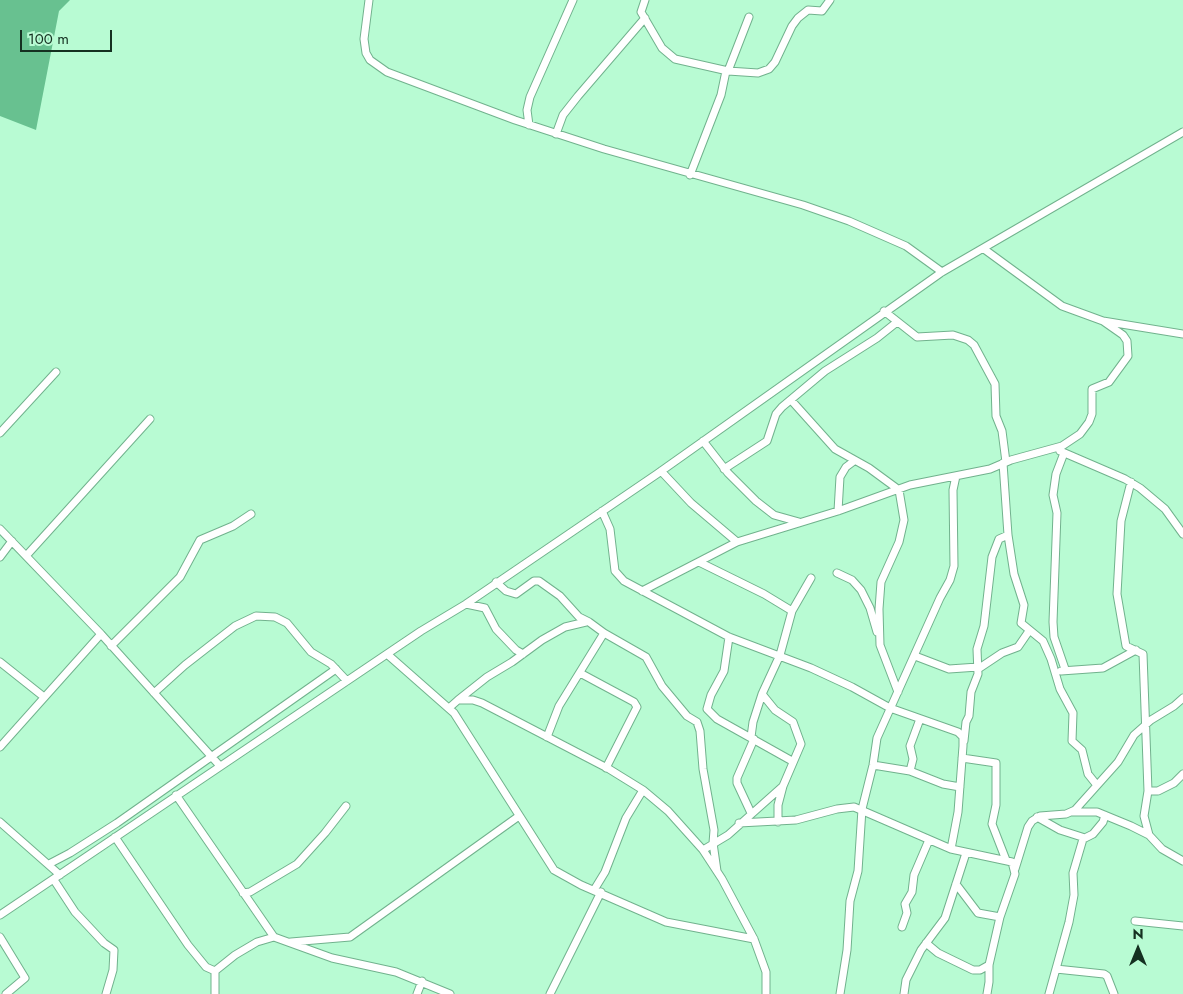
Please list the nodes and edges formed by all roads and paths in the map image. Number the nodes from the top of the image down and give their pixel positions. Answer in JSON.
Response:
{"nodes":[{"id":1,"x":369,"y":0,"type":"edge"},
{"id":2,"x":573,"y":0,"type":"edge"},
{"id":3,"x":645,"y":0,"type":"edge"},
{"id":4,"x":830,"y":0,"type":"edge"},
{"id":5,"x":749,"y":17,"type":"dead end"},
{"id":6,"x":645,"y":18,"type":"junction"},
{"id":7,"x":727,"y":71,"type":"junction"},
{"id":8,"x":530,"y":125,"type":"junction"},
{"id":9,"x":1183,"y":132,"type":"edge"},
{"id":10,"x":556,"y":134,"type":"junction"},
{"id":11,"x":690,"y":175,"type":"junction"},
{"id":12,"x":984,"y":249,"type":"junction"},
{"id":13,"x":942,"y":272,"type":"junction"},
{"id":14,"x":884,"y":311,"type":"junction"},
{"id":15,"x":1103,"y":321,"type":"junction"},
{"id":16,"x":897,"y":322,"type":"junction"},
{"id":17,"x":1183,"y":334,"type":"edge"},
{"id":18,"x":56,"y":372,"type":"dead end"},
{"id":19,"x":791,"y":400,"type":"junction"},
{"id":20,"x":150,"y":419,"type":"dead end"},
{"id":21,"x":0,"y":434,"type":"edge"},
{"id":22,"x":703,"y":441,"type":"junction"},
{"id":23,"x":1053,"y":448,"type":"junction"},
{"id":24,"x":1064,"y":453,"type":"junction"},
{"id":25,"x":854,"y":461,"type":"junction"},
{"id":26,"x":1004,"y":463,"type":"junction"},
{"id":27,"x":724,"y":469,"type":"junction"},
{"id":28,"x":661,"y":470,"type":"junction"},
{"id":29,"x":956,"y":476,"type":"junction"},
{"id":30,"x":938,"y":478,"type":"junction"},
{"id":31,"x":1131,"y":482,"type":"junction"},
{"id":32,"x":899,"y":490,"type":"junction"},
{"id":33,"x":953,"y":490,"type":"junction"},
{"id":34,"x":602,"y":511,"type":"junction"},
{"id":35,"x":838,"y":511,"type":"junction"},
{"id":36,"x":250,"y":514,"type":"dead end"},
{"id":37,"x":799,"y":522,"type":"junction"},
{"id":38,"x":0,"y":529,"type":"edge"},
{"id":39,"x":1008,"y":534,"type":"junction"},
{"id":40,"x":1183,"y":534,"type":"edge"},
{"id":41,"x":12,"y":541,"type":"junction"},
{"id":42,"x":737,"y":542,"type":"junction"},
{"id":43,"x":26,"y":556,"type":"junction"},
{"id":44,"x":0,"y":557,"type":"edge"},
{"id":45,"x":699,"y":562,"type":"junction"},
{"id":46,"x":837,"y":573,"type":"dead end"},
{"id":47,"x":811,"y":578,"type":"dead end"},
{"id":48,"x":496,"y":582,"type":"junction"},
{"id":49,"x":642,"y":591,"type":"junction"},
{"id":50,"x":466,"y":604,"type":"junction"},
{"id":51,"x":792,"y":612,"type":"junction"},
{"id":52,"x":589,"y":622,"type":"junction"},
{"id":53,"x":1029,"y":631,"type":"junction"},
{"id":54,"x":604,"y":633,"type":"junction"},
{"id":55,"x":101,"y":634,"type":"junction"},
{"id":56,"x":729,"y":637,"type":"junction"},
{"id":57,"x":880,"y":645,"type":"junction"},
{"id":58,"x":111,"y":646,"type":"junction"},
{"id":59,"x":1136,"y":650,"type":"junction"},
{"id":60,"x":387,"y":654,"type":"junction"},
{"id":61,"x":523,"y":654,"type":"junction"},
{"id":62,"x":780,"y":655,"type":"junction"},
{"id":63,"x":915,"y":656,"type":"junction"},
{"id":64,"x":0,"y":662,"type":"edge"},
{"id":65,"x":978,"y":668,"type":"junction"},
{"id":66,"x":336,"y":669,"type":"junction"},
{"id":67,"x":1065,"y":669,"type":"junction"},
{"id":68,"x":580,"y":673,"type":"junction"},
{"id":69,"x":1056,"y":675,"type":"junction"},
{"id":70,"x":348,"y":681,"type":"junction"},
{"id":71,"x":898,"y":692,"type":"junction"},
{"id":72,"x":154,"y":693,"type":"junction"},
{"id":73,"x":762,"y":694,"type":"junction"},
{"id":74,"x":44,"y":697,"type":"junction"},
{"id":75,"x":1183,"y":698,"type":"edge"},
{"id":76,"x":458,"y":700,"type":"junction"},
{"id":77,"x":449,"y":708,"type":"junction"},
{"id":78,"x":890,"y":708,"type":"junction"},
{"id":79,"x":920,"y":719,"type":"junction"},
{"id":80,"x":1145,"y":725,"type":"junction"},
{"id":81,"x":547,"y":737,"type":"junction"},
{"id":82,"x":752,"y":738,"type":"junction"},
{"id":83,"x":964,"y":741,"type":"junction"},
{"id":84,"x":0,"y":747,"type":"edge"},
{"id":85,"x":211,"y":755,"type":"junction"},
{"id":86,"x":962,"y":758,"type":"junction"},
{"id":87,"x":792,"y":761,"type":"junction"},
{"id":88,"x":873,"y":765,"type":"junction"},
{"id":89,"x":220,"y":766,"type":"junction"},
{"id":90,"x":606,"y":768,"type":"junction"},
{"id":91,"x":910,"y":771,"type":"junction"},
{"id":92,"x":1183,"y":774,"type":"edge"},
{"id":93,"x":1096,"y":784,"type":"junction"},
{"id":94,"x":783,"y":786,"type":"junction"},
{"id":95,"x":960,"y":787,"type":"junction"},
{"id":96,"x":643,"y":790,"type":"junction"},
{"id":97,"x":1148,"y":791,"type":"junction"},
{"id":98,"x":176,"y":795,"type":"junction"},
{"id":99,"x":346,"y":806,"type":"dead end"},
{"id":100,"x":862,"y":809,"type":"junction"},
{"id":101,"x":1070,"y":812,"type":"junction"},
{"id":102,"x":751,"y":814,"type":"junction"},
{"id":103,"x":1105,"y":815,"type":"junction"},
{"id":104,"x":519,"y":816,"type":"junction"},
{"id":105,"x":1037,"y":817,"type":"junction"},
{"id":106,"x":0,"y":822,"type":"edge"},
{"id":107,"x":778,"y":822,"type":"junction"},
{"id":108,"x":739,"y":823,"type":"junction"},
{"id":109,"x":1149,"y":835,"type":"junction"},
{"id":110,"x":115,"y":837,"type":"junction"},
{"id":111,"x":1085,"y":838,"type":"junction"},
{"id":112,"x":929,"y":840,"type":"junction"},
{"id":113,"x":713,"y":843,"type":"junction"},
{"id":114,"x":951,"y":849,"type":"junction"},
{"id":115,"x":703,"y":850,"type":"junction"},
{"id":116,"x":966,"y":853,"type":"junction"},
{"id":117,"x":1006,"y":860,"type":"junction"},
{"id":118,"x":1183,"y":861,"type":"edge"},
{"id":119,"x":49,"y":864,"type":"junction"},
{"id":120,"x":1015,"y":869,"type":"junction"},
{"id":121,"x":717,"y":871,"type":"junction"},
{"id":122,"x":60,"y":875,"type":"junction"},
{"id":123,"x":54,"y":880,"type":"junction"},
{"id":124,"x":956,"y":884,"type":"junction"},
{"id":125,"x":598,"y":891,"type":"junction"},
{"id":126,"x":244,"y":893,"type":"junction"},
{"id":127,"x":0,"y":915,"type":"edge"},
{"id":128,"x":1000,"y":917,"type":"junction"},
{"id":129,"x":1135,"y":921,"type":"dead end"},
{"id":130,"x":1183,"y":926,"type":"edge"},
{"id":131,"x":902,"y":927,"type":"dead end"},
{"id":132,"x":0,"y":937,"type":"edge"},
{"id":133,"x":274,"y":937,"type":"junction"},
{"id":134,"x":754,"y":939,"type":"junction"},
{"id":135,"x":291,"y":942,"type":"junction"},
{"id":136,"x":926,"y":943,"type":"junction"},
{"id":137,"x":989,"y":965,"type":"junction"},
{"id":138,"x":1056,"y":968,"type":"junction"},
{"id":139,"x":215,"y":971,"type":"junction"},
{"id":140,"x":422,"y":981,"type":"junction"},
{"id":141,"x":6,"y":994,"type":"edge"},
{"id":142,"x":106,"y":994,"type":"edge"},
{"id":143,"x":215,"y":994,"type":"edge"},
{"id":144,"x":417,"y":994,"type":"edge"},
{"id":145,"x":450,"y":994,"type":"edge"},
{"id":146,"x":550,"y":994,"type":"edge"},
{"id":147,"x":766,"y":994,"type":"edge"},
{"id":148,"x":840,"y":994,"type":"edge"},
{"id":149,"x":904,"y":994,"type":"edge"},
{"id":150,"x":986,"y":994,"type":"edge"},
{"id":151,"x":1048,"y":994,"type":"edge"},
{"id":152,"x":1114,"y":994,"type":"edge"}],
"edges":[{"from":1,"to":8,"type":"street"},
{"from":2,"to":8,"type":"street"},
{"from":3,"to":6,"type":"street"},
{"from":4,"to":7,"type":"street"},
{"from":5,"to":7,"type":"street"},
{"from":6,"to":7,"type":"street"},
{"from":6,"to":10,"type":"street"},
{"from":7,"to":11,"type":"street"},
{"from":8,"to":10,"type":"street"},
{"from":9,"to":12,"type":"street"},
{"from":10,"to":11,"type":"street"},
{"from":11,"to":13,"type":"street"},
{"from":12,"to":13,"type":"street"},
{"from":12,"to":15,"type":"street"},
{"from":13,"to":14,"type":"street"},
{"from":14,"to":16,"type":"street"},
{"from":14,"to":22,"type":"street"},
{"from":15,"to":17,"type":"street"},
{"from":15,"to":23,"type":"street"},
{"from":16,"to":19,"type":"street"},
{"from":16,"to":26,"type":"street"},
{"from":18,"to":21,"type":"street"},
{"from":19,"to":25,"type":"street"},
{"from":19,"to":27,"type":"street"},
{"from":20,"to":43,"type":"street"},
{"from":22,"to":27,"type":"street"},
{"from":22,"to":28,"type":"street"},
{"from":23,"to":24,"type":"street"},
{"from":23,"to":26,"type":"street"},
{"from":24,"to":31,"type":"street"},
{"from":24,"to":67,"type":"street"},
{"from":25,"to":32,"type":"street"},
{"from":25,"to":35,"type":"street"},
{"from":26,"to":29,"type":"street"},
{"from":26,"to":39,"type":"street"},
{"from":27,"to":37,"type":"street"},
{"from":28,"to":34,"type":"street"},
{"from":28,"to":42,"type":"street"},
{"from":29,"to":30,"type":"street"},
{"from":29,"to":33,"type":"street"},
{"from":30,"to":32,"type":"street"},
{"from":30,"to":33,"type":"street"},
{"from":31,"to":40,"type":"street"},
{"from":31,"to":59,"type":"street"},
{"from":32,"to":35,"type":"street"},
{"from":32,"to":57,"type":"street"},
{"from":33,"to":63,"type":"street"},
{"from":34,"to":48,"type":"street"},
{"from":34,"to":49,"type":"street"},
{"from":35,"to":37,"type":"street"},
{"from":36,"to":58,"type":"street"},
{"from":37,"to":42,"type":"street"},
{"from":38,"to":41,"type":"street"},
{"from":39,"to":53,"type":"street"},
{"from":39,"to":65,"type":"street"},
{"from":41,"to":43,"type":"street"},
{"from":41,"to":44,"type":"street"},
{"from":42,"to":45,"type":"street"},
{"from":43,"to":55,"type":"street"},
{"from":45,"to":49,"type":"street"},
{"from":45,"to":51,"type":"street"},
{"from":46,"to":57,"type":"street"},
{"from":47,"to":51,"type":"street"},
{"from":48,"to":50,"type":"street"},
{"from":48,"to":52,"type":"street"},
{"from":49,"to":56,"type":"street"},
{"from":50,"to":60,"type":"street"},
{"from":50,"to":61,"type":"street"},
{"from":51,"to":62,"type":"street"},
{"from":52,"to":54,"type":"street"},
{"from":52,"to":61,"type":"street"},
{"from":53,"to":65,"type":"street"},
{"from":53,"to":69,"type":"street"},
{"from":54,"to":68,"type":"street"},
{"from":54,"to":113,"type":"street"},
{"from":55,"to":58,"type":"street"},
{"from":55,"to":74,"type":"street"},
{"from":56,"to":62,"type":"street"},
{"from":56,"to":82,"type":"street"},
{"from":57,"to":71,"type":"street"},
{"from":58,"to":72,"type":"street"},
{"from":59,"to":67,"type":"street"},
{"from":59,"to":80,"type":"street"},
{"from":60,"to":70,"type":"street"},
{"from":60,"to":77,"type":"street"},
{"from":61,"to":76,"type":"street"},
{"from":62,"to":73,"type":"street"},
{"from":62,"to":78,"type":"street"},
{"from":63,"to":65,"type":"street"},
{"from":63,"to":71,"type":"street"},
{"from":64,"to":74,"type":"street"},
{"from":65,"to":83,"type":"street"},
{"from":66,"to":70,"type":"street"},
{"from":66,"to":72,"type":"street"},
{"from":66,"to":85,"type":"street"},
{"from":67,"to":69,"type":"street"},
{"from":68,"to":81,"type":"street"},
{"from":68,"to":90,"type":"street"},
{"from":69,"to":93,"type":"street"},
{"from":70,"to":89,"type":"street"},
{"from":71,"to":78,"type":"street"},
{"from":72,"to":85,"type":"street"},
{"from":73,"to":82,"type":"street"},
{"from":73,"to":87,"type":"street"},
{"from":74,"to":84,"type":"street"},
{"from":75,"to":80,"type":"street"},
{"from":76,"to":77,"type":"street"},
{"from":76,"to":81,"type":"street"},
{"from":77,"to":104,"type":"street"},
{"from":78,"to":79,"type":"street"},
{"from":78,"to":88,"type":"street"},
{"from":79,"to":83,"type":"street"},
{"from":79,"to":91,"type":"street"},
{"from":80,"to":93,"type":"street"},
{"from":80,"to":97,"type":"street"},
{"from":81,"to":90,"type":"street"},
{"from":82,"to":87,"type":"street"},
{"from":82,"to":102,"type":"street"},
{"from":83,"to":86,"type":"street"},
{"from":85,"to":89,"type":"street"},
{"from":85,"to":119,"type":"street"},
{"from":86,"to":95,"type":"street"},
{"from":86,"to":117,"type":"street"},
{"from":87,"to":94,"type":"street"},
{"from":88,"to":91,"type":"street"},
{"from":88,"to":100,"type":"street"},
{"from":89,"to":98,"type":"street"},
{"from":90,"to":96,"type":"street"},
{"from":91,"to":95,"type":"street"},
{"from":92,"to":97,"type":"street"},
{"from":93,"to":101,"type":"street"},
{"from":94,"to":102,"type":"street"},
{"from":94,"to":107,"type":"street"},
{"from":95,"to":114,"type":"street"},
{"from":96,"to":115,"type":"street"},
{"from":96,"to":125,"type":"street"},
{"from":97,"to":109,"type":"street"},
{"from":98,"to":110,"type":"street"},
{"from":98,"to":126,"type":"street"},
{"from":99,"to":126,"type":"street"},
{"from":100,"to":107,"type":"street"},
{"from":100,"to":112,"type":"street"},
{"from":100,"to":148,"type":"street"},
{"from":101,"to":103,"type":"street"},
{"from":101,"to":105,"type":"street"},
{"from":102,"to":108,"type":"street"},
{"from":103,"to":109,"type":"street"},
{"from":103,"to":111,"type":"street"},
{"from":104,"to":125,"type":"street"},
{"from":104,"to":135,"type":"street"},
{"from":105,"to":111,"type":"street"},
{"from":105,"to":120,"type":"street"},
{"from":106,"to":119,"type":"street"},
{"from":107,"to":108,"type":"street"},
{"from":108,"to":113,"type":"street"},
{"from":109,"to":118,"type":"street"},
{"from":110,"to":122,"type":"street"},
{"from":110,"to":139,"type":"street"},
{"from":111,"to":138,"type":"street"},
{"from":112,"to":114,"type":"street"},
{"from":112,"to":131,"type":"street"},
{"from":113,"to":115,"type":"street"},
{"from":113,"to":121,"type":"street"},
{"from":114,"to":116,"type":"street"},
{"from":115,"to":121,"type":"street"},
{"from":116,"to":117,"type":"street"},
{"from":116,"to":124,"type":"street"},
{"from":117,"to":120,"type":"street"},
{"from":119,"to":122,"type":"street"},
{"from":120,"to":128,"type":"street"},
{"from":121,"to":134,"type":"street"},
{"from":122,"to":123,"type":"street"},
{"from":123,"to":127,"type":"street"},
{"from":123,"to":142,"type":"street"},
{"from":124,"to":128,"type":"street"},
{"from":124,"to":136,"type":"street"},
{"from":125,"to":134,"type":"street"},
{"from":125,"to":146,"type":"street"},
{"from":126,"to":133,"type":"street"},
{"from":128,"to":137,"type":"street"},
{"from":129,"to":130,"type":"street"},
{"from":132,"to":141,"type":"street"},
{"from":133,"to":135,"type":"street"},
{"from":133,"to":139,"type":"street"},
{"from":134,"to":147,"type":"street"},
{"from":135,"to":140,"type":"street"},
{"from":136,"to":137,"type":"street"},
{"from":136,"to":149,"type":"street"},
{"from":137,"to":150,"type":"street"},
{"from":138,"to":151,"type":"street"},
{"from":138,"to":152,"type":"street"},
{"from":139,"to":143,"type":"street"},
{"from":140,"to":144,"type":"street"},
{"from":140,"to":145,"type":"street"}]}
